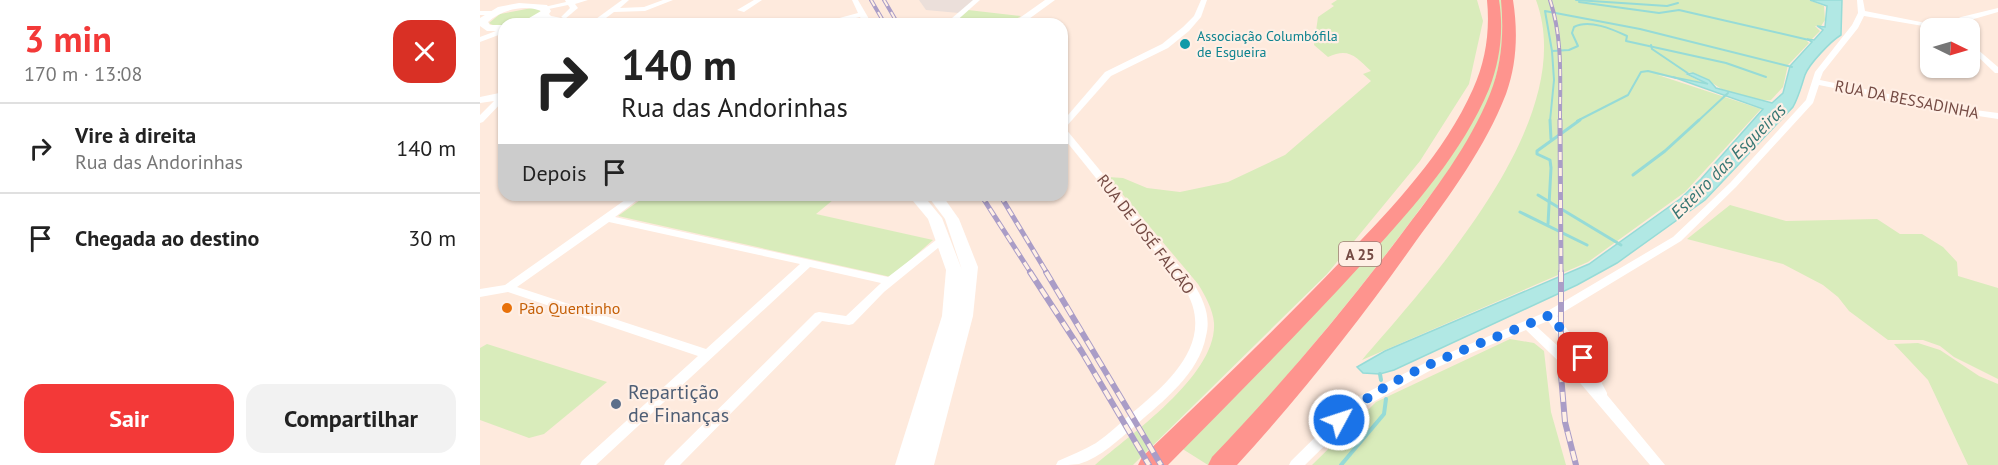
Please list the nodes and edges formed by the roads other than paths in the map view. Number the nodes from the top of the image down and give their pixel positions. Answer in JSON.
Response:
{"nodes":[{"id":1,"x":585,"y":0,"type":"edge"},
{"id":2,"x":626,"y":0,"type":"edge"},
{"id":3,"x":669,"y":0,"type":"edge"},
{"id":4,"x":759,"y":0,"type":"edge"},
{"id":5,"x":855,"y":0,"type":"edge"},
{"id":6,"x":978,"y":0,"type":"edge"},
{"id":7,"x":1051,"y":0,"type":"edge"},
{"id":8,"x":1058,"y":0,"type":"edge"},
{"id":9,"x":1204,"y":0,"type":"edge"},
{"id":10,"x":1492,"y":0,"type":"edge"},
{"id":11,"x":1507,"y":0,"type":"edge"},
{"id":12,"x":1860,"y":0,"type":"edge"},
{"id":13,"x":531,"y":2,"type":"edge"},
{"id":14,"x":570,"y":2,"type":"edge"},
{"id":15,"x":612,"y":10,"type":"junction"},
{"id":16,"x":741,"y":10,"type":"dead end"},
{"id":17,"x":1998,"y":10,"type":"edge"},
{"id":18,"x":544,"y":12,"type":"junction"},
{"id":19,"x":1037,"y":13,"type":"junction"},
{"id":20,"x":1862,"y":13,"type":"junction"},
{"id":21,"x":862,"y":14,"type":"junction"},
{"id":22,"x":534,"y":18,"type":"edge"},
{"id":23,"x":548,"y":18,"type":"edge"},
{"id":24,"x":566,"y":18,"type":"dead end"},
{"id":25,"x":601,"y":18,"type":"edge"},
{"id":26,"x":846,"y":18,"type":"edge"},
{"id":27,"x":864,"y":18,"type":"edge"},
{"id":28,"x":956,"y":18,"type":"edge"},
{"id":29,"x":1027,"y":18,"type":"edge"},
{"id":30,"x":1032,"y":18,"type":"edge"},
{"id":31,"x":1967,"y":18,"type":"edge"},
{"id":32,"x":482,"y":20,"type":"edge"},
{"id":33,"x":1920,"y":22,"type":"edge"},
{"id":34,"x":498,"y":27,"type":"edge"},
{"id":35,"x":498,"y":32,"type":"edge"},
{"id":36,"x":480,"y":39,"type":"edge"},
{"id":37,"x":1980,"y":54,"type":"edge"},
{"id":38,"x":1998,"y":71,"type":"edge"},
{"id":39,"x":1816,"y":82,"type":"junction"},
{"id":40,"x":498,"y":97,"type":"edge"},
{"id":41,"x":480,"y":100,"type":"edge"},
{"id":42,"x":498,"y":101,"type":"edge"},
{"id":43,"x":1998,"y":116,"type":"edge"},
{"id":44,"x":480,"y":120,"type":"edge"},
{"id":45,"x":1068,"y":122,"type":"edge"},
{"id":46,"x":1068,"y":136,"type":"edge"},
{"id":47,"x":631,"y":201,"type":"edge"},
{"id":48,"x":920,"y":201,"type":"edge"},
{"id":49,"x":939,"y":201,"type":"edge"},
{"id":50,"x":607,"y":218,"type":"junction"},
{"id":51,"x":944,"y":238,"type":"junction"},
{"id":52,"x":808,"y":262,"type":"junction"},
{"id":53,"x":890,"y":281,"type":"junction"},
{"id":54,"x":508,"y":288,"type":"junction"},
{"id":55,"x":480,"y":294,"type":"edge"},
{"id":56,"x":1550,"y":315,"type":"junction"},
{"id":57,"x":1528,"y":325,"type":"junction"},
{"id":58,"x":706,"y":354,"type":"junction"},
{"id":59,"x":1606,"y":404,"type":"junction"},
{"id":60,"x":933,"y":406,"type":"junction"},
{"id":61,"x":1101,"y":446,"type":"junction"},
{"id":62,"x":587,"y":465,"type":"edge"},
{"id":63,"x":670,"y":465,"type":"edge"},
{"id":64,"x":905,"y":465,"type":"edge"},
{"id":65,"x":924,"y":465,"type":"edge"},
{"id":66,"x":1063,"y":465,"type":"edge"},
{"id":67,"x":1083,"y":465,"type":"edge"},
{"id":68,"x":1151,"y":465,"type":"edge"},
{"id":69,"x":1221,"y":465,"type":"edge"},
{"id":70,"x":1296,"y":465,"type":"edge"},
{"id":71,"x":1658,"y":465,"type":"edge"}],
"edges":[{"from":1,"to":14,"type":"street"},
{"from":2,"to":15,"type":"street"},
{"from":3,"to":15,"type":"street"},
{"from":4,"to":16,"type":"street"},
{"from":5,"to":21,"type":"street"},
{"from":6,"to":28,"type":"street"},
{"from":7,"to":19,"type":"street"},
{"from":8,"to":19,"type":"street"},
{"from":9,"to":45,"type":"street"},
{"from":10,"to":68,"type":"highway","number":"A 25"},
{"from":11,"to":69,"type":"highway","number":"A 25"},
{"from":12,"to":20,"type":"street"},
{"from":13,"to":18,"type":"main road"},
{"from":13,"to":32,"type":"main road"},
{"from":14,"to":18,"type":"street"},
{"from":14,"to":24,"type":"street"},
{"from":15,"to":25,"type":"street"},
{"from":17,"to":31,"type":"street"},
{"from":18,"to":22,"type":"main road"},
{"from":18,"to":23,"type":"main road"},
{"from":19,"to":29,"type":"street"},
{"from":19,"to":30,"type":"street"},
{"from":20,"to":33,"type":"street"},
{"from":20,"to":39,"type":"street"},
{"from":21,"to":26,"type":"street"},
{"from":21,"to":27,"type":"street"},
{"from":32,"to":34,"type":"main road"},
{"from":32,"to":36,"type":"street"},
{"from":35,"to":36,"type":"street"},
{"from":37,"to":38,"type":"street"},
{"from":39,"to":43,"type":"street","name":"RUA DA BESSADINHA"},
{"from":39,"to":56,"type":"street"},
{"from":40,"to":41,"type":"street"},
{"from":42,"to":44,"type":"street"},
{"from":46,"to":61,"type":"street","name":"RUA DE JOSÉ FALCÃO"},
{"from":47,"to":50,"type":"street"},
{"from":48,"to":51,"type":"main road"},
{"from":49,"to":60,"type":"main road"},
{"from":50,"to":52,"type":"street"},
{"from":50,"to":54,"type":"street"},
{"from":51,"to":53,"type":"street"},
{"from":51,"to":60,"type":"main road"},
{"from":52,"to":53,"type":"street"},
{"from":52,"to":58,"type":"street"},
{"from":53,"to":63,"type":"street"},
{"from":54,"to":55,"type":"street"},
{"from":54,"to":58,"type":"street"},
{"from":56,"to":57,"type":"street"},
{"from":56,"to":59,"type":"street"},
{"from":57,"to":59,"type":"street"},
{"from":57,"to":70,"type":"street"},
{"from":58,"to":62,"type":"street"},
{"from":59,"to":71,"type":"street"},
{"from":60,"to":64,"type":"main road"},
{"from":60,"to":65,"type":"main road"},
{"from":61,"to":66,"type":"street","name":"RUA DE JOSÉ FALCÃO"},
{"from":61,"to":67,"type":"street"}]}
